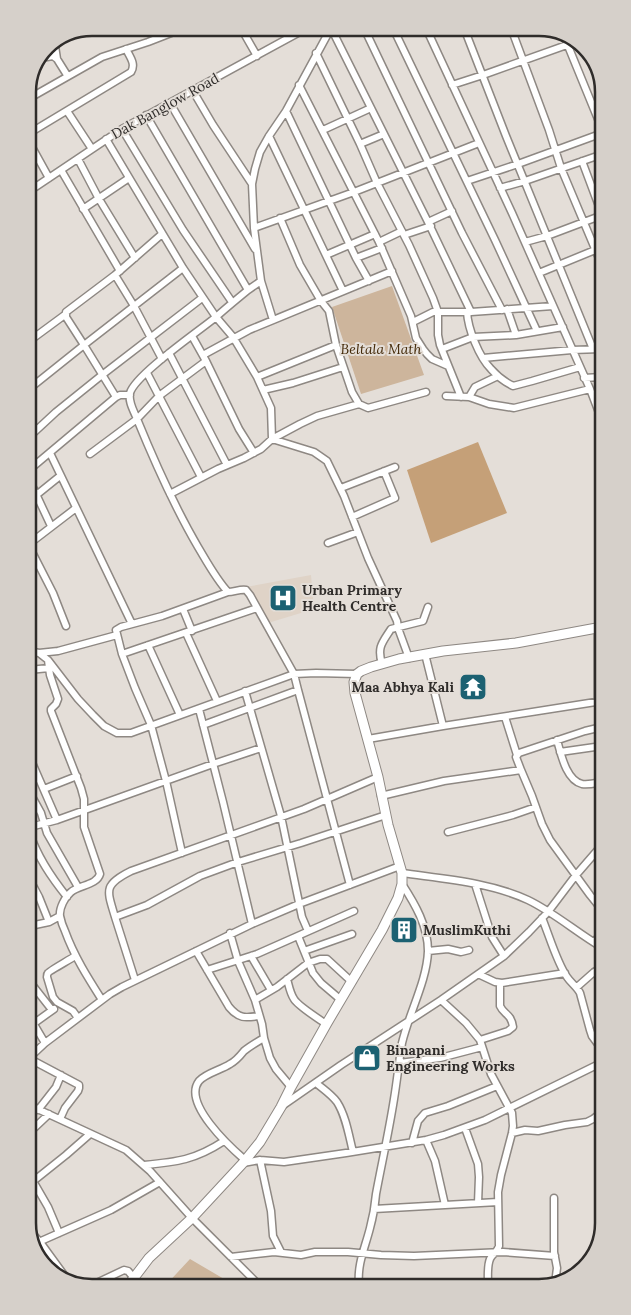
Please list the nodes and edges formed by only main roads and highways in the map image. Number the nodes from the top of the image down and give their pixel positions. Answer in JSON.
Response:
{"nodes":[{"id":1,"x":595,"y":628,"type":"edge"},
{"id":2,"x":133,"y":1279,"type":"edge"}],
"edges":[{"from":1,"to":2,"type":"main road"}]}
